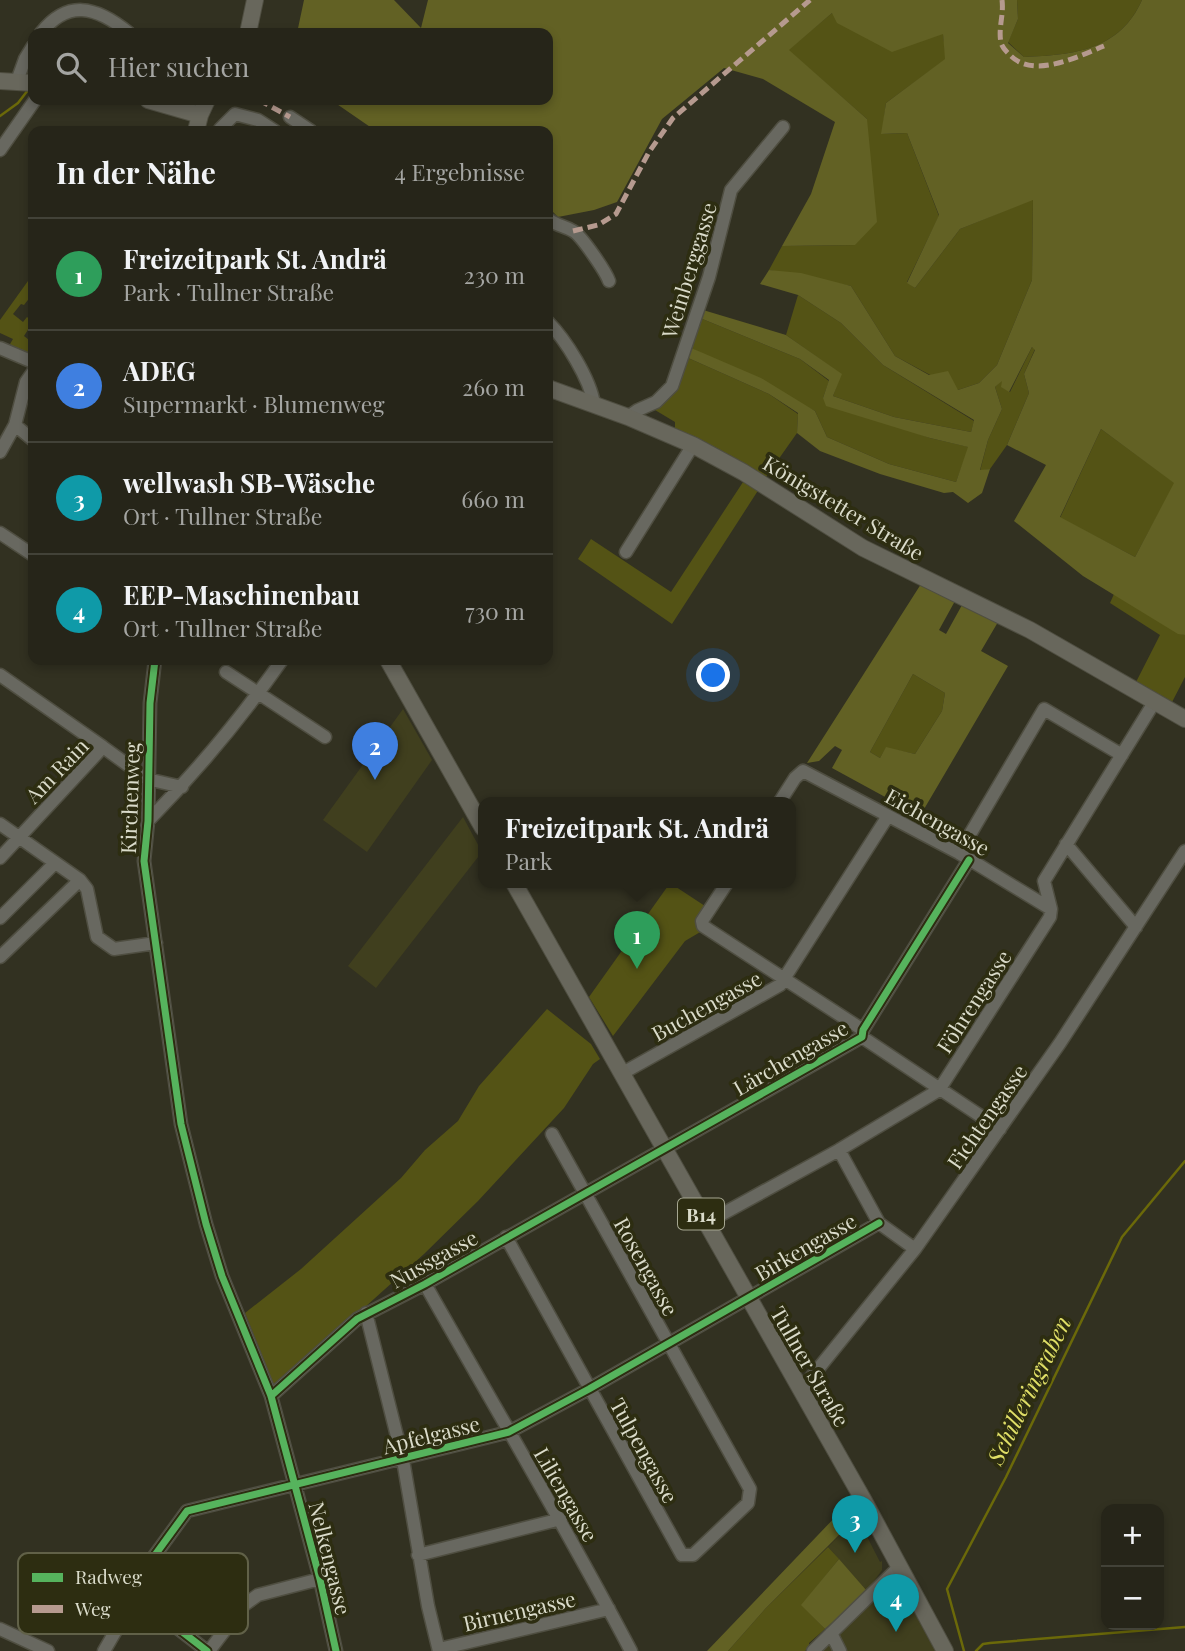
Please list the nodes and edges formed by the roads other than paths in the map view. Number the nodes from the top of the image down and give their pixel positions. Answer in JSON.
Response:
{"nodes":[{"id":1,"x":255,"y":0,"type":"edge"},
{"id":2,"x":43,"y":28,"type":"edge"},
{"id":3,"x":122,"y":28,"type":"edge"},
{"id":4,"x":249,"y":28,"type":"edge"},
{"id":5,"x":28,"y":54,"type":"edge"},
{"id":6,"x":0,"y":81,"type":"edge"},
{"id":7,"x":25,"y":82,"type":"edge"},
{"id":8,"x":32,"y":105,"type":"edge"},
{"id":9,"x":203,"y":107,"type":"edge"},
{"id":10,"x":290,"y":117,"type":"dead end"},
{"id":11,"x":197,"y":126,"type":"edge"},
{"id":12,"x":217,"y":126,"type":"edge"},
{"id":13,"x":224,"y":126,"type":"edge"},
{"id":14,"x":267,"y":126,"type":"edge"},
{"id":15,"x":303,"y":126,"type":"edge"},
{"id":16,"x":783,"y":127,"type":"dead end"},
{"id":17,"x":0,"y":150,"type":"edge"},
{"id":18,"x":553,"y":223,"type":"edge"},
{"id":19,"x":609,"y":281,"type":"dead end"},
{"id":20,"x":553,"y":327,"type":"edge"},
{"id":21,"x":0,"y":348,"type":"edge"},
{"id":22,"x":14,"y":355,"type":"junction"},
{"id":23,"x":28,"y":360,"type":"edge"},
{"id":24,"x":28,"y":374,"type":"edge"},
{"id":25,"x":28,"y":383,"type":"edge"},
{"id":26,"x":553,"y":395,"type":"edge"},
{"id":27,"x":594,"y":404,"type":"junction"},
{"id":28,"x":628,"y":417,"type":"junction"},
{"id":29,"x":15,"y":425,"type":"junction"},
{"id":30,"x":28,"y":436,"type":"edge"},
{"id":31,"x":693,"y":445,"type":"junction"},
{"id":32,"x":0,"y":452,"type":"edge"},
{"id":33,"x":0,"y":533,"type":"edge"},
{"id":34,"x":28,"y":552,"type":"edge"},
{"id":35,"x":626,"y":552,"type":"dead end"},
{"id":36,"x":154,"y":665,"type":"edge"},
{"id":37,"x":278,"y":665,"type":"edge"},
{"id":38,"x":391,"y":665,"type":"edge"},
{"id":39,"x":226,"y":672,"type":"dead end"},
{"id":40,"x":0,"y":675,"type":"edge"},
{"id":41,"x":258,"y":694,"type":"junction"},
{"id":42,"x":1155,"y":701,"type":"junction"},
{"id":43,"x":1185,"y":719,"type":"edge"},
{"id":44,"x":325,"y":737,"type":"dead end"},
{"id":45,"x":103,"y":747,"type":"junction"},
{"id":46,"x":1122,"y":755,"type":"junction"},
{"id":47,"x":147,"y":779,"type":"junction"},
{"id":48,"x":182,"y":787,"type":"junction"},
{"id":49,"x":783,"y":797,"type":"edge"},
{"id":50,"x":888,"y":816,"type":"junction"},
{"id":51,"x":478,"y":819,"type":"edge"},
{"id":52,"x":148,"y":821,"type":"junction"},
{"id":53,"x":0,"y":824,"type":"edge"},
{"id":54,"x":19,"y":837,"type":"junction"},
{"id":55,"x":1066,"y":844,"type":"junction"},
{"id":56,"x":1185,"y":851,"type":"edge"},
{"id":57,"x":964,"y":857,"type":"junction"},
{"id":58,"x":1,"y":858,"type":"edge"},
{"id":59,"x":55,"y":863,"type":"junction"},
{"id":60,"x":80,"y":880,"type":"junction"},
{"id":61,"x":517,"y":888,"type":"edge"},
{"id":62,"x":724,"y":888,"type":"edge"},
{"id":63,"x":1051,"y":909,"type":"junction"},
{"id":64,"x":0,"y":918,"type":"edge"},
{"id":65,"x":1136,"y":927,"type":"junction"},
{"id":66,"x":156,"y":943,"type":"junction"},
{"id":67,"x":0,"y":957,"type":"edge"},
{"id":68,"x":785,"y":979,"type":"junction"},
{"id":69,"x":863,"y":1034,"type":"junction"},
{"id":70,"x":621,"y":1074,"type":"junction"},
{"id":71,"x":939,"y":1090,"type":"junction"},
{"id":72,"x":1000,"y":1129,"type":"junction"},
{"id":73,"x":552,"y":1135,"type":"dead end"},
{"id":74,"x":664,"y":1149,"type":"junction"},
{"id":75,"x":839,"y":1150,"type":"junction"},
{"id":76,"x":626,"y":1169,"type":"joint"},
{"id":77,"x":584,"y":1193,"type":"junction"},
{"id":78,"x":706,"y":1223,"type":"junction"},
{"id":79,"x":879,"y":1223,"type":"junction"},
{"id":80,"x":506,"y":1237,"type":"junction"},
{"id":81,"x":915,"y":1249,"type":"junction"},
{"id":82,"x":425,"y":1284,"type":"junction"},
{"id":83,"x":748,"y":1298,"type":"junction"},
{"id":84,"x":366,"y":1313,"type":"junction"},
{"id":85,"x":668,"y":1343,"type":"junction"},
{"id":86,"x":254,"y":1354,"type":"joint"},
{"id":87,"x":589,"y":1389,"type":"junction"},
{"id":88,"x":801,"y":1390,"type":"junction"},
{"id":89,"x":271,"y":1396,"type":"junction"},
{"id":90,"x":509,"y":1432,"type":"junction"},
{"id":91,"x":402,"y":1460,"type":"junction"},
{"id":92,"x":295,"y":1486,"type":"junction"},
{"id":93,"x":750,"y":1489,"type":"joint"},
{"id":94,"x":561,"y":1519,"type":"junction"},
{"id":95,"x":160,"y":1553,"type":"edge"},
{"id":96,"x":418,"y":1555,"type":"junction"},
{"id":97,"x":900,"y":1566,"type":"junction"},
{"id":98,"x":320,"y":1579,"type":"junction"},
{"id":99,"x":248,"y":1602,"type":"edge"},
{"id":100,"x":609,"y":1609,"type":"junction"},
{"id":101,"x":0,"y":1629,"type":"edge"},
{"id":102,"x":831,"y":1633,"type":"junction"},
{"id":103,"x":113,"y":1634,"type":"edge"},
{"id":104,"x":187,"y":1634,"type":"edge"},
{"id":105,"x":221,"y":1634,"type":"edge"},
{"id":106,"x":439,"y":1650,"type":"edge"},
{"id":107,"x":48,"y":1651,"type":"edge"},
{"id":108,"x":104,"y":1651,"type":"edge"},
{"id":109,"x":208,"y":1651,"type":"edge"},
{"id":110,"x":336,"y":1651,"type":"edge"},
{"id":111,"x":631,"y":1651,"type":"edge"},
{"id":112,"x":813,"y":1651,"type":"edge"},
{"id":113,"x":840,"y":1651,"type":"edge"},
{"id":114,"x":945,"y":1651,"type":"edge"}],
"edges":[{"from":1,"to":4,"type":"main road"},
{"from":2,"to":3,"type":"street"},
{"from":5,"to":7,"type":"street"},
{"from":6,"to":7,"type":"main road"},
{"from":8,"to":17,"type":"street"},
{"from":9,"to":11,"type":"main road"},
{"from":9,"to":12,"type":"street"},
{"from":10,"to":15,"type":"street"},
{"from":13,"to":14,"type":"street"},
{"from":16,"to":28,"type":"street","name":"Weinberggasse"},
{"from":18,"to":19,"type":"street"},
{"from":20,"to":27,"type":"street"},
{"from":21,"to":22,"type":"street"},
{"from":22,"to":23,"type":"street"},
{"from":22,"to":24,"type":"street"},
{"from":25,"to":29,"type":"street"},
{"from":26,"to":27,"type":"main road","name":"Königstetter Straße"},
{"from":27,"to":28,"type":"main road","name":"Königstetter Straße"},
{"from":28,"to":31,"type":"main road","name":"Königstetter Straße"},
{"from":29,"to":30,"type":"street"},
{"from":29,"to":32,"type":"street"},
{"from":31,"to":35,"type":"street"},
{"from":31,"to":42,"type":"main road","name":"Königstetter Straße"},
{"from":33,"to":34,"type":"street"},
{"from":36,"to":47,"type":"street","name":"Kirchenweg"},
{"from":37,"to":41,"type":"street"},
{"from":38,"to":51,"type":"main road"},
{"from":39,"to":41,"type":"street"},
{"from":40,"to":45,"type":"street"},
{"from":41,"to":44,"type":"street"},
{"from":41,"to":48,"type":"street"},
{"from":42,"to":43,"type":"main road","name":"Königstetter Straße"},
{"from":42,"to":46,"type":"street"},
{"from":45,"to":47,"type":"street","name":"Am Rain"},
{"from":45,"to":54,"type":"street","name":"Am Rain"},
{"from":46,"to":55,"type":"street"},
{"from":46,"to":57,"type":"street","name":"Lärchengasse"},
{"from":47,"to":48,"type":"street"},
{"from":47,"to":52,"type":"street","name":"Kirchenweg"},
{"from":48,"to":52,"type":"street"},
{"from":49,"to":50,"type":"street","name":"Eichengasse"},
{"from":50,"to":57,"type":"street","name":"Eichengasse"},
{"from":50,"to":68,"type":"street","name":"Buchengasse"},
{"from":52,"to":66,"type":"street","name":"Kirchenweg"},
{"from":53,"to":54,"type":"street"},
{"from":54,"to":58,"type":"street","name":"Am Rain"},
{"from":54,"to":59,"type":"street"},
{"from":55,"to":63,"type":"street"},
{"from":55,"to":65,"type":"street"},
{"from":56,"to":65,"type":"street","name":"Fichtengasse"},
{"from":57,"to":63,"type":"street","name":"Eichengasse"},
{"from":57,"to":69,"type":"street","name":"Lärchengasse"},
{"from":59,"to":60,"type":"street"},
{"from":59,"to":64,"type":"street"},
{"from":60,"to":66,"type":"street"},
{"from":60,"to":67,"type":"street"},
{"from":61,"to":70,"type":"main road","name":"Tullner Straße","number":"B14"},
{"from":62,"to":68,"type":"street"},
{"from":63,"to":71,"type":"street","name":"Föhrengasse"},
{"from":65,"to":72,"type":"street","name":"Fichtengasse"},
{"from":66,"to":86,"type":"street","name":"Kirchenweg"},
{"from":68,"to":69,"type":"street"},
{"from":68,"to":70,"type":"street","name":"Buchengasse"},
{"from":69,"to":71,"type":"street"},
{"from":69,"to":74,"type":"street","name":"Lärchengasse"},
{"from":70,"to":74,"type":"main road","name":"Tullner Straße","number":"B14"},
{"from":71,"to":72,"type":"street"},
{"from":71,"to":75,"type":"street","name":"Föhrengasse"},
{"from":72,"to":81,"type":"street","name":"Fichtengasse"},
{"from":73,"to":77,"type":"street","name":"Rosengasse"},
{"from":74,"to":76,"type":"street","name":"Lärchengasse"},
{"from":74,"to":78,"type":"main road","name":"Tullner Straße","number":"B14"},
{"from":75,"to":78,"type":"street","name":"Föhrengasse"},
{"from":75,"to":79,"type":"street"},
{"from":76,"to":77,"type":"street","name":"Nussgasse"},
{"from":77,"to":80,"type":"street","name":"Nussgasse"},
{"from":77,"to":85,"type":"street","name":"Rosengasse"},
{"from":78,"to":83,"type":"main road","name":"Tullner Straße","number":"B14"},
{"from":79,"to":81,"type":"street"},
{"from":79,"to":83,"type":"street","name":"Birkengasse"},
{"from":80,"to":82,"type":"street","name":"Nussgasse"},
{"from":80,"to":87,"type":"street","name":"Tulpengasse"},
{"from":81,"to":88,"type":"street","name":"Fichtengasse"},
{"from":82,"to":84,"type":"street","name":"Nussgasse"},
{"from":82,"to":90,"type":"street","name":"Liliengasse"},
{"from":83,"to":85,"type":"street","name":"Apfelgasse"},
{"from":83,"to":88,"type":"main road","name":"Tullner Straße","number":"B14"},
{"from":84,"to":89,"type":"street","name":"Nussgasse"},
{"from":84,"to":91,"type":"street"},
{"from":85,"to":87,"type":"street","name":"Apfelgasse"},
{"from":85,"to":93,"type":"street","name":"Rosengasse"},
{"from":86,"to":89,"type":"street","name":"Nelkengasse"},
{"from":87,"to":90,"type":"street","name":"Apfelgasse"},
{"from":87,"to":93,"type":"street","name":"Tulpengasse"},
{"from":88,"to":97,"type":"main road","name":"Tullner Straße","number":"B14"},
{"from":89,"to":92,"type":"street","name":"Nelkengasse"},
{"from":90,"to":91,"type":"street","name":"Apfelgasse"},
{"from":90,"to":94,"type":"street","name":"Liliengasse"},
{"from":91,"to":92,"type":"street","name":"Apfelgasse"},
{"from":91,"to":96,"type":"street"},
{"from":92,"to":95,"type":"street","name":"Apfelgasse"},
{"from":92,"to":98,"type":"street","name":"Nelkengasse"},
{"from":94,"to":96,"type":"street"},
{"from":94,"to":100,"type":"street","name":"Liliengasse"},
{"from":96,"to":106,"type":"street"},
{"from":97,"to":102,"type":"street"},
{"from":97,"to":114,"type":"main road","name":"Tullner Straße","number":"B14"},
{"from":98,"to":99,"type":"street"},
{"from":98,"to":110,"type":"street","name":"Nelkengasse"},
{"from":100,"to":106,"type":"street","name":"Birnengasse"},
{"from":100,"to":111,"type":"street","name":"Liliengasse"},
{"from":101,"to":107,"type":"street"},
{"from":102,"to":112,"type":"street"},
{"from":102,"to":113,"type":"street"},
{"from":103,"to":108,"type":"street","name":"Apfelgasse"},
{"from":104,"to":109,"type":"street"},
{"from":105,"to":109,"type":"street"}]}
